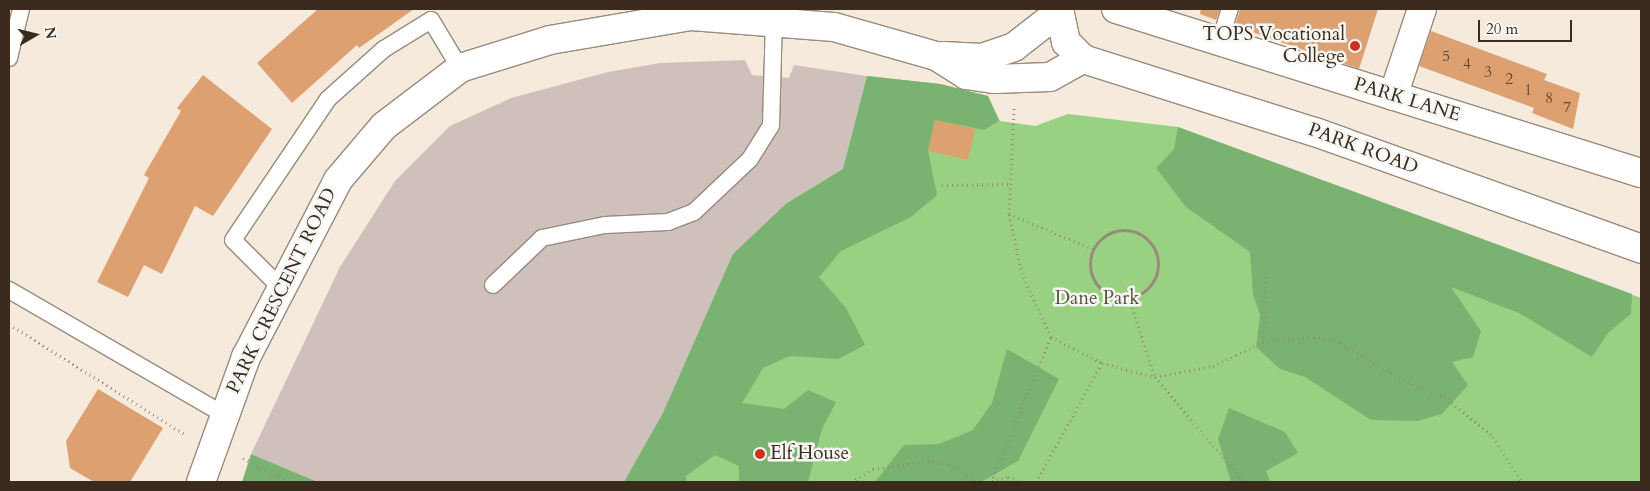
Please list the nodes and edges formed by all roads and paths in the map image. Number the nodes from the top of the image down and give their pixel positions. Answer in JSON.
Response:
{"nodes":[{"id":1,"x":21,"y":9,"type":"edge"},
{"id":2,"x":1116,"y":9,"type":"edge"},
{"id":3,"x":1230,"y":9,"type":"edge"},
{"id":4,"x":1422,"y":9,"type":"edge"},
{"id":5,"x":1059,"y":10,"type":"edge"},
{"id":6,"x":774,"y":19,"type":"junction"},
{"id":7,"x":1220,"y":41,"type":"junction"},
{"id":8,"x":936,"y":56,"type":"junction"},
{"id":9,"x":9,"y":58,"type":"edge"},
{"id":10,"x":1083,"y":59,"type":"junction"},
{"id":11,"x":460,"y":68,"type":"junction"},
{"id":12,"x":1017,"y":80,"type":"junction"},
{"id":13,"x":1393,"y":96,"type":"junction"},
{"id":14,"x":1641,"y":174,"type":"edge"},
{"id":15,"x":1010,"y":184,"type":"junction"},
{"id":16,"x":942,"y":185,"type":"dead end"},
{"id":17,"x":1009,"y":214,"type":"junction"},
{"id":18,"x":1092,"y":249,"type":"junction"},
{"id":19,"x":1641,"y":249,"type":"edge"},
{"id":20,"x":1265,"y":273,"type":"dead end"},
{"id":21,"x":493,"y":286,"type":"dead end"},
{"id":22,"x":280,"y":287,"type":"junction"},
{"id":23,"x":9,"y":290,"type":"edge"},
{"id":24,"x":1130,"y":298,"type":"junction"},
{"id":25,"x":9,"y":324,"type":"edge"},
{"id":26,"x":1051,"y":337,"type":"junction"},
{"id":27,"x":1262,"y":342,"type":"junction"},
{"id":28,"x":1102,"y":363,"type":"junction"},
{"id":29,"x":1155,"y":377,"type":"junction"},
{"id":30,"x":222,"y":414,"type":"junction"},
{"id":31,"x":209,"y":454,"type":"junction"},
{"id":32,"x":201,"y":482,"type":"edge"},
{"id":33,"x":290,"y":482,"type":"edge"},
{"id":34,"x":851,"y":482,"type":"edge"},
{"id":35,"x":978,"y":482,"type":"edge"},
{"id":36,"x":991,"y":482,"type":"edge"},
{"id":37,"x":1022,"y":482,"type":"edge"},
{"id":38,"x":1036,"y":482,"type":"edge"},
{"id":39,"x":1244,"y":482,"type":"edge"},
{"id":40,"x":1522,"y":482,"type":"edge"}],
"edges":[{"from":1,"to":9,"type":"lane"},
{"from":2,"to":7,"type":"street","name":"PARK LANE"},
{"from":3,"to":7,"type":"lane"},
{"from":4,"to":13,"type":"street"},
{"from":5,"to":8,"type":"street","name":"PARK CRESCENT ROAD"},
{"from":5,"to":10,"type":"street"},
{"from":6,"to":8,"type":"street","name":"PARK CRESCENT ROAD"},
{"from":6,"to":11,"type":"street","name":"PARK CRESCENT ROAD"},
{"from":6,"to":21,"type":"lane"},
{"from":7,"to":13,"type":"street","name":"PARK LANE"},
{"from":8,"to":12,"type":"street","name":"PARK CRESCENT ROAD"},
{"from":10,"to":12,"type":"street","name":"PARK CRESCENT ROAD"},
{"from":10,"to":19,"type":"street","name":"PARK ROAD"},
{"from":11,"to":22,"type":"street","name":"PARK CRESCENT ROAD"},
{"from":11,"to":22,"type":"lane"},
{"from":12,"to":15,"type":"path"},
{"from":13,"to":14,"type":"street","name":"PARK LANE"},
{"from":15,"to":16,"type":"path"},
{"from":15,"to":17,"type":"path"},
{"from":17,"to":18,"type":"path"},
{"from":17,"to":26,"type":"path"},
{"from":18,"to":24,"type":"path"},
{"from":18,"to":24,"type":"path"},
{"from":20,"to":27,"type":"path"},
{"from":22,"to":30,"type":"street","name":"PARK CRESCENT ROAD"},
{"from":23,"to":30,"type":"lane"},
{"from":24,"to":29,"type":"path"},
{"from":25,"to":31,"type":"path"},
{"from":26,"to":28,"type":"path"},
{"from":26,"to":36,"type":"path"},
{"from":27,"to":29,"type":"path"},
{"from":27,"to":40,"type":"path"},
{"from":28,"to":29,"type":"path"},
{"from":28,"to":38,"type":"path"},
{"from":29,"to":39,"type":"path"},
{"from":30,"to":31,"type":"street","name":"PARK CRESCENT ROAD"},
{"from":31,"to":32,"type":"street","name":"PARK CRESCENT ROAD"},
{"from":31,"to":33,"type":"path"},
{"from":34,"to":35,"type":"path"},
{"from":36,"to":37,"type":"path"}]}
